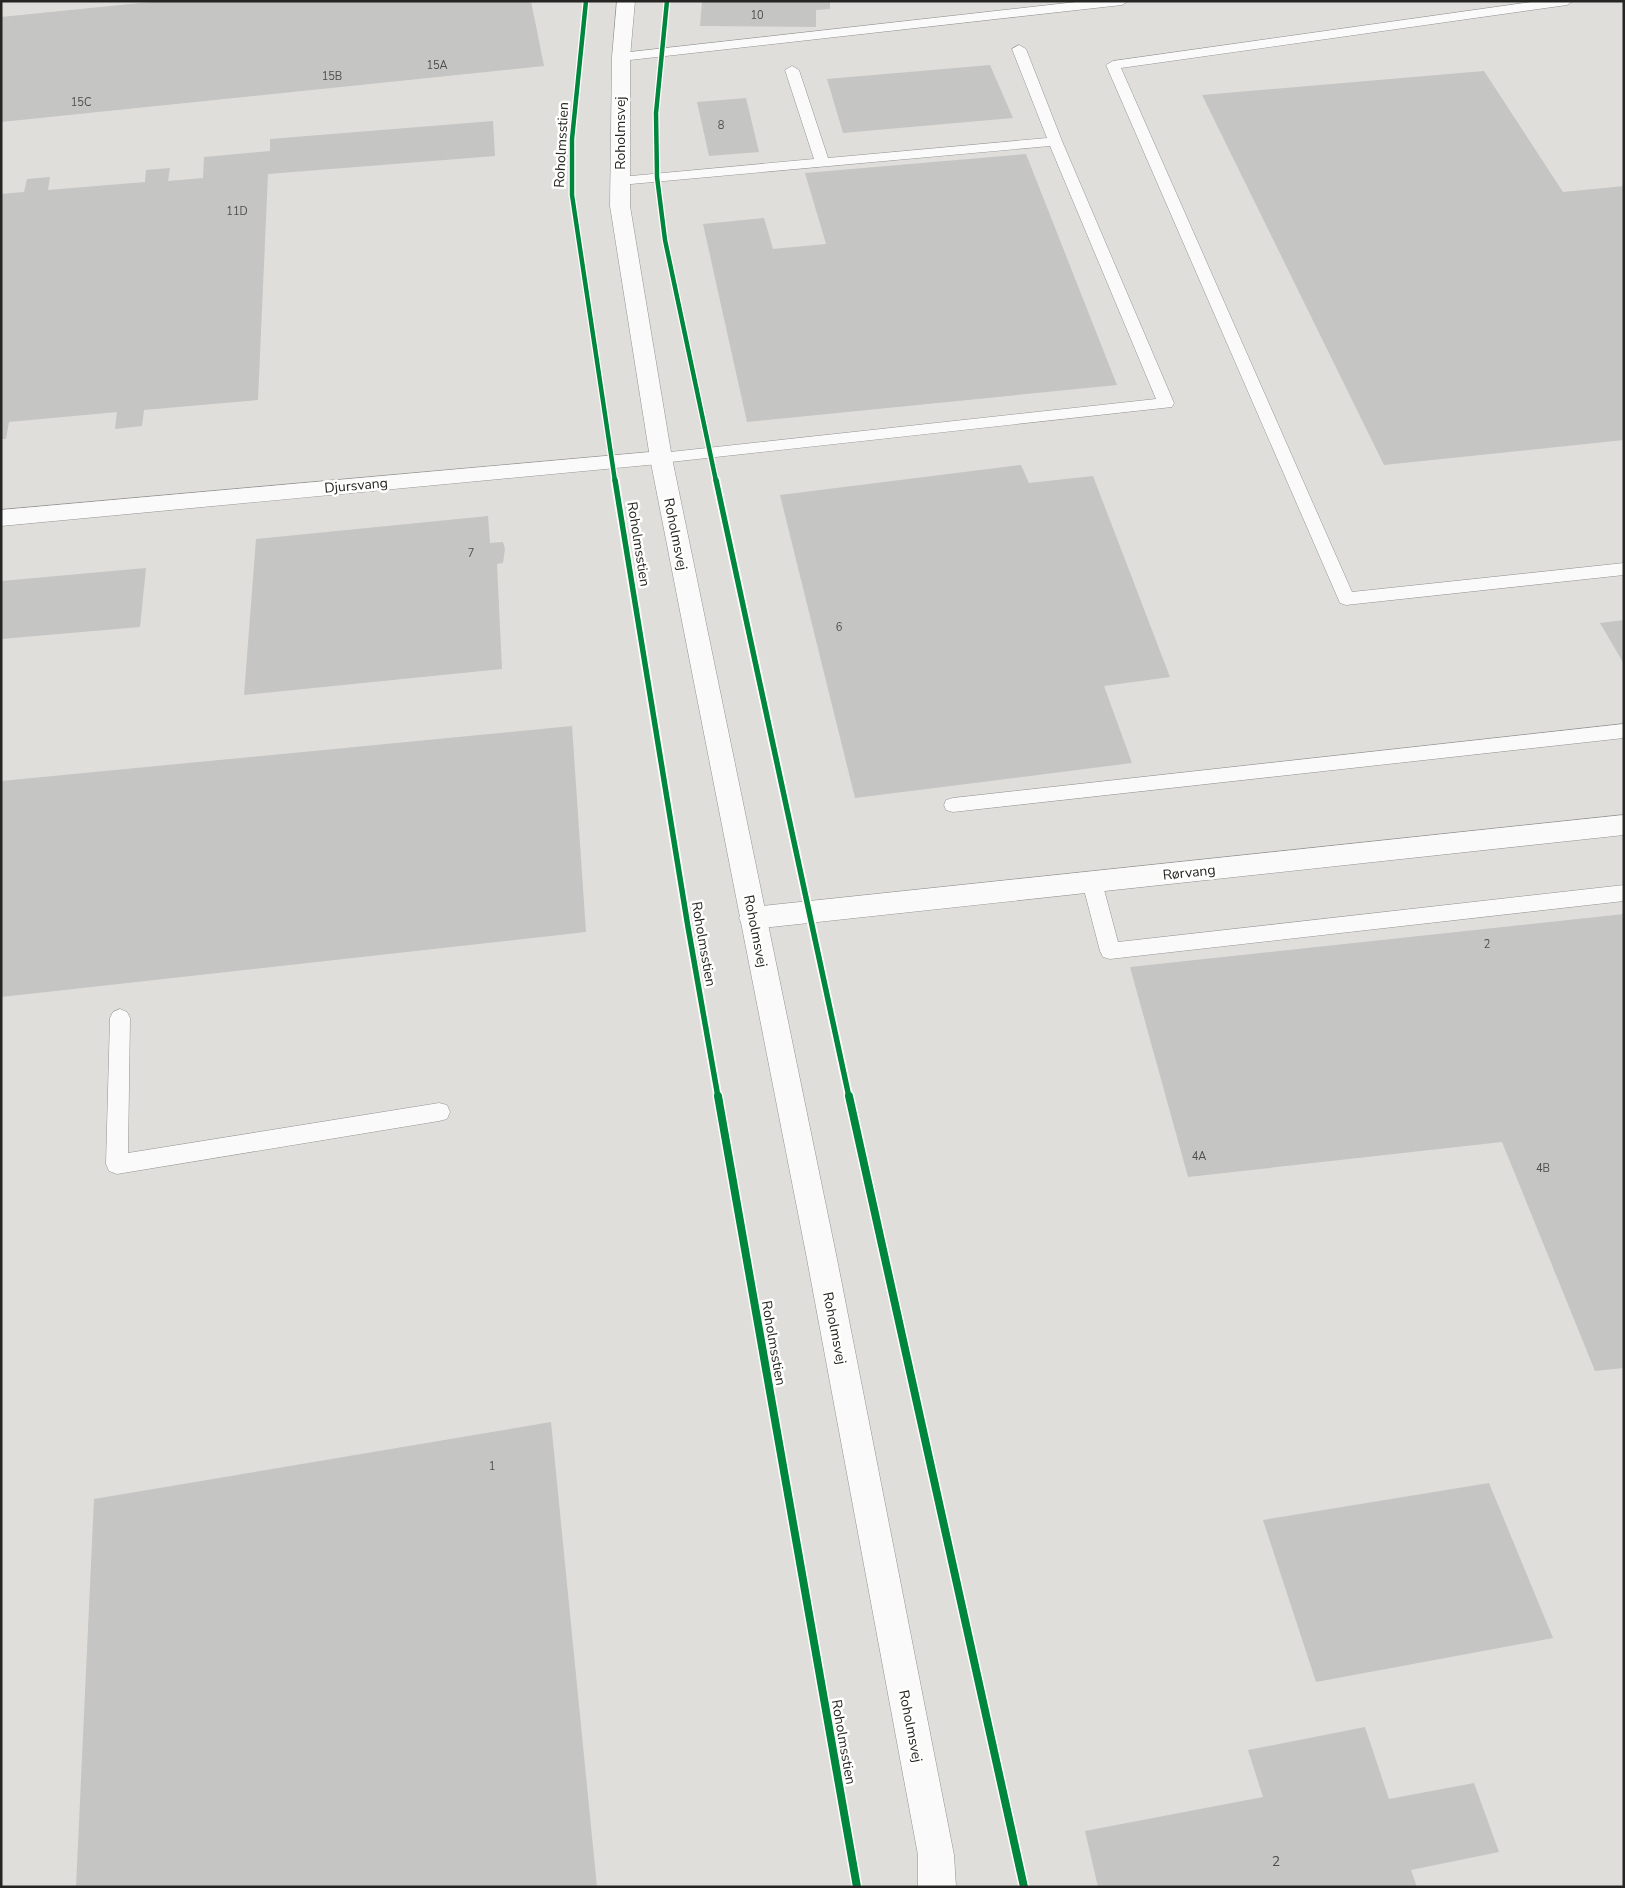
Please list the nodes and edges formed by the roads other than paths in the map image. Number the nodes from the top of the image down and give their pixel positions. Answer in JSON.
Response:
{"nodes":[{"id":1,"x":626,"y":1,"type":"edge"},
{"id":2,"x":1122,"y":1,"type":"edge"},
{"id":3,"x":1567,"y":1,"type":"edge"},
{"id":4,"x":1019,"y":49,"type":"dead end"},
{"id":5,"x":621,"y":57,"type":"junction"},
{"id":6,"x":792,"y":70,"type":"dead end"},
{"id":7,"x":1055,"y":141,"type":"junction"},
{"id":8,"x":822,"y":162,"type":"junction"},
{"id":9,"x":620,"y":180,"type":"junction"},
{"id":10,"x":661,"y":458,"type":"junction"},
{"id":11,"x":1,"y":518,"type":"edge"},
{"id":12,"x":1624,"y":569,"type":"edge"},
{"id":13,"x":1624,"y":731,"type":"edge"},
{"id":14,"x":952,"y":805,"type":"dead end"},
{"id":15,"x":1624,"y":825,"type":"edge"},
{"id":16,"x":1092,"y":882,"type":"junction"},
{"id":17,"x":1624,"y":893,"type":"edge"},
{"id":18,"x":754,"y":918,"type":"junction"},
{"id":19,"x":120,"y":1018,"type":"dead end"},
{"id":20,"x":439,"y":1112,"type":"dead end"},
{"id":21,"x":940,"y":1876,"type":"edge"}],
"edges":[{"from":1,"to":5,"type":"street","name":"Roholmsvej"},
{"from":2,"to":5,"type":"lane"},
{"from":3,"to":12,"type":"lane"},
{"from":4,"to":7,"type":"lane"},
{"from":5,"to":9,"type":"street","name":"Roholmsvej"},
{"from":6,"to":8,"type":"lane"},
{"from":7,"to":8,"type":"lane"},
{"from":7,"to":10,"type":"lane","name":"Djursvang"},
{"from":8,"to":9,"type":"lane"},
{"from":9,"to":10,"type":"street","name":"Roholmsvej"},
{"from":10,"to":11,"type":"street","name":"Djursvang"},
{"from":10,"to":18,"type":"street","name":"Roholmsvej"},
{"from":13,"to":14,"type":"lane"},
{"from":15,"to":16,"type":"street","name":"Rørvang"},
{"from":16,"to":17,"type":"lane"},
{"from":16,"to":18,"type":"street","name":"Rørvang"},
{"from":18,"to":21,"type":"street","name":"Roholmsvej"},
{"from":19,"to":20,"type":"lane"}]}
